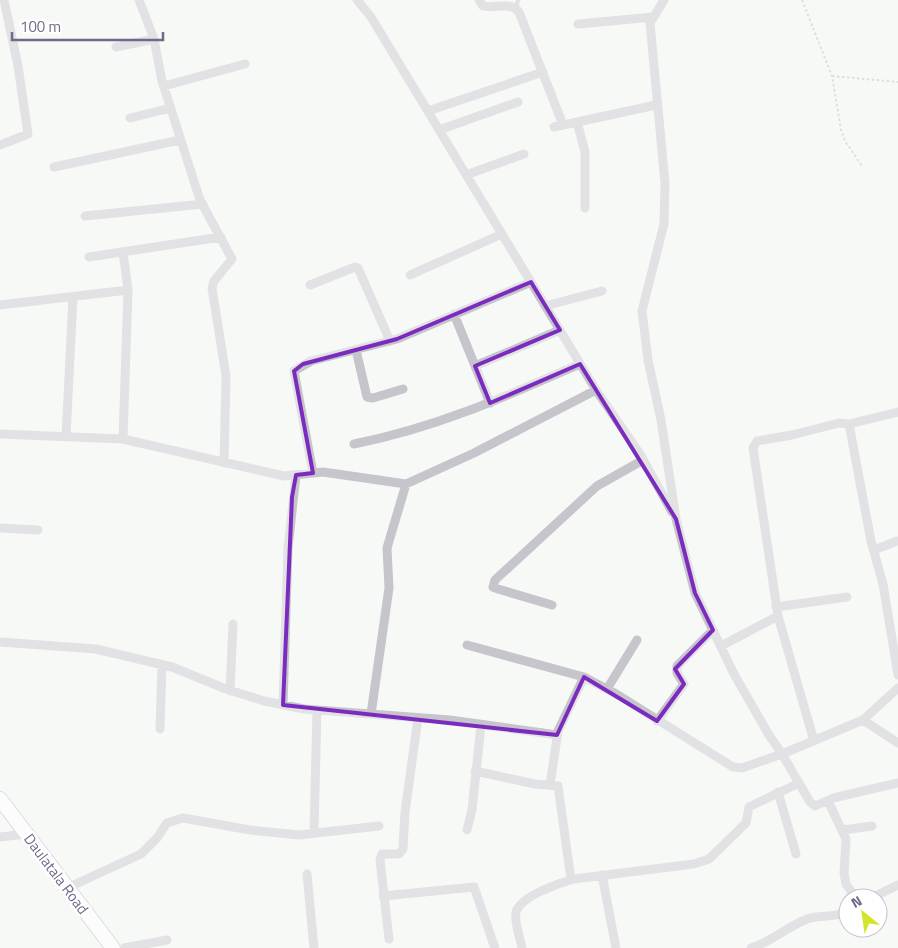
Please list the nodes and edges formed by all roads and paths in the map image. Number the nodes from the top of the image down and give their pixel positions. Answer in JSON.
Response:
{"nodes":[{"id":1,"x":4,"y":0,"type":"edge"},
{"id":2,"x":139,"y":0,"type":"edge"},
{"id":3,"x":357,"y":0,"type":"edge"},
{"id":4,"x":479,"y":0,"type":"edge"},
{"id":5,"x":802,"y":0,"type":"edge"},
{"id":6,"x":660,"y":2,"type":"edge"},
{"id":7,"x":517,"y":4,"type":"edge"},
{"id":8,"x":653,"y":17,"type":"junction"},
{"id":9,"x":578,"y":24,"type":"dead end"},
{"id":10,"x":154,"y":39,"type":"junction"},
{"id":11,"x":116,"y":47,"type":"dead end"},
{"id":12,"x":245,"y":64,"type":"dead end"},
{"id":13,"x":543,"y":72,"type":"junction"},
{"id":14,"x":832,"y":76,"type":"junction"},
{"id":15,"x":898,"y":82,"type":"edge"},
{"id":16,"x":164,"y":86,"type":"junction"},
{"id":17,"x":518,"y":102,"type":"dead end"},
{"id":18,"x":656,"y":105,"type":"junction"},
{"id":19,"x":171,"y":108,"type":"junction"},
{"id":20,"x":428,"y":111,"type":"junction"},
{"id":21,"x":130,"y":118,"type":"dead end"},
{"id":22,"x":577,"y":122,"type":"junction"},
{"id":23,"x":563,"y":125,"type":"junction"},
{"id":24,"x":554,"y":128,"type":"dead end"},
{"id":25,"x":439,"y":130,"type":"junction"},
{"id":26,"x":180,"y":140,"type":"junction"},
{"id":27,"x":0,"y":145,"type":"edge"},
{"id":28,"x":524,"y":154,"type":"dead end"},
{"id":29,"x":862,"y":166,"type":"dead end"},
{"id":30,"x":54,"y":167,"type":"dead end"},
{"id":31,"x":466,"y":175,"type":"junction"},
{"id":32,"x":203,"y":204,"type":"junction"},
{"id":33,"x":585,"y":208,"type":"dead end"},
{"id":34,"x":85,"y":216,"type":"dead end"},
{"id":35,"x":502,"y":234,"type":"junction"},
{"id":36,"x":220,"y":237,"type":"junction"},
{"id":37,"x":123,"y":252,"type":"junction"},
{"id":38,"x":89,"y":256,"type":"dead end"},
{"id":39,"x":410,"y":276,"type":"dead end"},
{"id":40,"x":530,"y":282,"type":"junction"},
{"id":41,"x":310,"y":284,"type":"dead end"},
{"id":42,"x":128,"y":290,"type":"junction"},
{"id":43,"x":602,"y":292,"type":"dead end"},
{"id":44,"x":73,"y":297,"type":"junction"},
{"id":45,"x":0,"y":304,"type":"edge"},
{"id":46,"x":545,"y":306,"type":"junction"},
{"id":47,"x":454,"y":314,"type":"junction"},
{"id":48,"x":560,"y":330,"type":"junction"},
{"id":49,"x":390,"y":340,"type":"junction"},
{"id":50,"x":356,"y":350,"type":"junction"},
{"id":51,"x":580,"y":364,"type":"junction"},
{"id":52,"x":475,"y":366,"type":"junction"},
{"id":53,"x":403,"y":389,"type":"dead end"},
{"id":54,"x":596,"y":390,"type":"junction"},
{"id":55,"x":490,"y":403,"type":"junction"},
{"id":56,"x":898,"y":412,"type":"edge"},
{"id":57,"x":849,"y":424,"type":"junction"},
{"id":58,"x":0,"y":434,"type":"edge"},
{"id":59,"x":66,"y":436,"type":"junction"},
{"id":60,"x":123,"y":439,"type":"junction"},
{"id":61,"x":354,"y":444,"type":"dead end"},
{"id":62,"x":643,"y":460,"type":"junction"},
{"id":63,"x":224,"y":463,"type":"junction"},
{"id":64,"x":313,"y":473,"type":"junction"},
{"id":65,"x":296,"y":474,"type":"junction"},
{"id":66,"x":406,"y":484,"type":"junction"},
{"id":67,"x":676,"y":518,"type":"junction"},
{"id":68,"x":0,"y":528,"type":"edge"},
{"id":69,"x":38,"y":530,"type":"dead end"},
{"id":70,"x":897,"y":541,"type":"dead end"},
{"id":71,"x":874,"y":550,"type":"junction"},
{"id":72,"x":847,"y":597,"type":"dead end"},
{"id":73,"x":552,"y":606,"type":"dead end"},
{"id":74,"x":777,"y":612,"type":"junction"},
{"id":75,"x":233,"y":624,"type":"dead end"},
{"id":76,"x":713,"y":630,"type":"junction"},
{"id":77,"x":637,"y":640,"type":"dead end"},
{"id":78,"x":0,"y":642,"type":"edge"},
{"id":79,"x":467,"y":645,"type":"dead end"},
{"id":80,"x":721,"y":646,"type":"junction"},
{"id":81,"x":162,"y":665,"type":"junction"},
{"id":82,"x":898,"y":675,"type":"edge"},
{"id":83,"x":584,"y":677,"type":"junction"},
{"id":84,"x":898,"y":688,"type":"edge"},
{"id":85,"x":607,"y":689,"type":"junction"},
{"id":86,"x":230,"y":691,"type":"junction"},
{"id":87,"x":283,"y":705,"type":"junction"},
{"id":88,"x":317,"y":710,"type":"junction"},
{"id":89,"x":372,"y":714,"type":"junction"},
{"id":90,"x":418,"y":718,"type":"junction"},
{"id":91,"x":863,"y":720,"type":"junction"},
{"id":92,"x":657,"y":721,"type":"junction"},
{"id":93,"x":481,"y":724,"type":"junction"},
{"id":94,"x":160,"y":729,"type":"dead end"},
{"id":95,"x":558,"y":735,"type":"junction"},
{"id":96,"x":814,"y":741,"type":"junction"},
{"id":97,"x":898,"y":743,"type":"edge"},
{"id":98,"x":782,"y":754,"type":"junction"},
{"id":99,"x":475,"y":771,"type":"junction"},
{"id":100,"x":799,"y":783,"type":"junction"},
{"id":101,"x":898,"y":783,"type":"edge"},
{"id":102,"x":550,"y":785,"type":"junction"},
{"id":103,"x":778,"y":792,"type":"junction"},
{"id":104,"x":0,"y":799,"type":"edge"},
{"id":105,"x":828,"y":801,"type":"junction"},
{"id":106,"x":379,"y":826,"type":"dead end"},
{"id":107,"x":872,"y":826,"type":"dead end"},
{"id":108,"x":468,"y":830,"type":"dead end"},
{"id":109,"x":843,"y":830,"type":"junction"},
{"id":110,"x":314,"y":833,"type":"junction"},
{"id":111,"x":26,"y":834,"type":"junction"},
{"id":112,"x":0,"y":837,"type":"edge"},
{"id":113,"x":796,"y":854,"type":"dead end"},
{"id":114,"x":308,"y":874,"type":"dead end"},
{"id":115,"x":602,"y":875,"type":"junction"},
{"id":116,"x":571,"y":880,"type":"junction"},
{"id":117,"x":67,"y":888,"type":"junction"},
{"id":118,"x":849,"y":888,"type":"edge"},
{"id":119,"x":383,"y":896,"type":"junction"},
{"id":120,"x":838,"y":915,"type":"edge"},
{"id":121,"x":389,"y":939,"type":"dead end"},
{"id":122,"x":167,"y":940,"type":"dead end"},
{"id":123,"x":113,"y":948,"type":"edge"},
{"id":124,"x":124,"y":948,"type":"edge"},
{"id":125,"x":314,"y":948,"type":"edge"},
{"id":126,"x":495,"y":948,"type":"edge"},
{"id":127,"x":522,"y":948,"type":"edge"},
{"id":128,"x":616,"y":948,"type":"edge"},
{"id":129,"x":751,"y":948,"type":"edge"}],
"edges":[{"from":1,"to":27,"type":"street"},
{"from":2,"to":10,"type":"street"},
{"from":3,"to":20,"type":"street"},
{"from":4,"to":7,"type":"street"},
{"from":5,"to":14,"type":"path"},
{"from":6,"to":8,"type":"street"},
{"from":7,"to":13,"type":"street"},
{"from":8,"to":9,"type":"street"},
{"from":8,"to":18,"type":"street"},
{"from":10,"to":11,"type":"street"},
{"from":10,"to":16,"type":"street"},
{"from":12,"to":16,"type":"street"},
{"from":13,"to":20,"type":"street"},
{"from":13,"to":23,"type":"street"},
{"from":14,"to":15,"type":"path"},
{"from":14,"to":29,"type":"path"},
{"from":16,"to":19,"type":"street"},
{"from":17,"to":25,"type":"street"},
{"from":18,"to":22,"type":"street"},
{"from":18,"to":67,"type":"street"},
{"from":19,"to":21,"type":"street"},
{"from":19,"to":26,"type":"street"},
{"from":20,"to":25,"type":"street"},
{"from":22,"to":23,"type":"street"},
{"from":22,"to":33,"type":"street"},
{"from":23,"to":24,"type":"street"},
{"from":25,"to":31,"type":"street"},
{"from":26,"to":30,"type":"street"},
{"from":26,"to":32,"type":"street"},
{"from":28,"to":31,"type":"street"},
{"from":31,"to":35,"type":"street"},
{"from":32,"to":34,"type":"street"},
{"from":32,"to":36,"type":"street"},
{"from":35,"to":39,"type":"street"},
{"from":35,"to":40,"type":"street"},
{"from":36,"to":37,"type":"street"},
{"from":36,"to":63,"type":"street"},
{"from":37,"to":38,"type":"street"},
{"from":37,"to":42,"type":"street"},
{"from":40,"to":46,"type":"street"},
{"from":40,"to":47,"type":"street"},
{"from":41,"to":49,"type":"street"},
{"from":42,"to":44,"type":"street"},
{"from":42,"to":60,"type":"street"},
{"from":43,"to":46,"type":"street"},
{"from":44,"to":45,"type":"street"},
{"from":44,"to":59,"type":"street"},
{"from":46,"to":48,"type":"street"},
{"from":47,"to":49,"type":"street"},
{"from":47,"to":52,"type":"street"},
{"from":48,"to":51,"type":"street"},
{"from":48,"to":52,"type":"street"},
{"from":49,"to":50,"type":"street"},
{"from":50,"to":53,"type":"street"},
{"from":50,"to":64,"type":"street"},
{"from":51,"to":54,"type":"street"},
{"from":51,"to":55,"type":"street"},
{"from":52,"to":55,"type":"street"},
{"from":54,"to":62,"type":"street"},
{"from":54,"to":66,"type":"street"},
{"from":55,"to":61,"type":"street"},
{"from":56,"to":57,"type":"street"},
{"from":57,"to":71,"type":"street"},
{"from":57,"to":74,"type":"street"},
{"from":58,"to":59,"type":"street"},
{"from":59,"to":60,"type":"street"},
{"from":60,"to":63,"type":"street"},
{"from":62,"to":67,"type":"street"},
{"from":62,"to":73,"type":"street"},
{"from":63,"to":65,"type":"street"},
{"from":64,"to":65,"type":"street"},
{"from":64,"to":66,"type":"street"},
{"from":65,"to":87,"type":"street"},
{"from":66,"to":89,"type":"street"},
{"from":67,"to":76,"type":"street"},
{"from":68,"to":69,"type":"street"},
{"from":70,"to":71,"type":"street"},
{"from":71,"to":82,"type":"street"},
{"from":72,"to":74,"type":"street"},
{"from":74,"to":80,"type":"street"},
{"from":74,"to":96,"type":"street"},
{"from":75,"to":86,"type":"street"},
{"from":76,"to":80,"type":"street"},
{"from":76,"to":92,"type":"street"},
{"from":77,"to":85,"type":"street"},
{"from":78,"to":81,"type":"street"},
{"from":79,"to":83,"type":"street"},
{"from":80,"to":98,"type":"street"},
{"from":81,"to":86,"type":"street"},
{"from":81,"to":94,"type":"street"},
{"from":83,"to":85,"type":"street"},
{"from":83,"to":95,"type":"street"},
{"from":84,"to":91,"type":"street"},
{"from":85,"to":92,"type":"street"},
{"from":86,"to":87,"type":"street"},
{"from":87,"to":88,"type":"street"},
{"from":88,"to":89,"type":"street"},
{"from":88,"to":110,"type":"street"},
{"from":89,"to":90,"type":"street"},
{"from":90,"to":93,"type":"street"},
{"from":90,"to":119,"type":"street"},
{"from":91,"to":96,"type":"street"},
{"from":91,"to":97,"type":"street"},
{"from":92,"to":98,"type":"street"},
{"from":93,"to":95,"type":"street"},
{"from":93,"to":99,"type":"street"},
{"from":95,"to":102,"type":"street"},
{"from":96,"to":98,"type":"street"},
{"from":98,"to":100,"type":"street"},
{"from":99,"to":102,"type":"street"},
{"from":99,"to":108,"type":"street"},
{"from":100,"to":103,"type":"street"},
{"from":100,"to":105,"type":"street"},
{"from":101,"to":105,"type":"street"},
{"from":102,"to":116,"type":"street"},
{"from":103,"to":113,"type":"street"},
{"from":103,"to":115,"type":"street"},
{"from":104,"to":111,"type":"main road","name":"Daulatala Road"},
{"from":105,"to":109,"type":"street"},
{"from":106,"to":110,"type":"street"},
{"from":107,"to":109,"type":"street"},
{"from":109,"to":118,"type":"street"},
{"from":110,"to":117,"type":"street"},
{"from":111,"to":112,"type":"street"},
{"from":111,"to":117,"type":"main road","name":"Daulatala Road"},
{"from":114,"to":125,"type":"street"},
{"from":115,"to":116,"type":"street"},
{"from":115,"to":128,"type":"street"},
{"from":116,"to":127,"type":"street"},
{"from":117,"to":123,"type":"main road","name":"Daulatala Road"},
{"from":119,"to":121,"type":"street"},
{"from":119,"to":126,"type":"street"},
{"from":120,"to":129,"type":"street"},
{"from":122,"to":124,"type":"street"}]}
